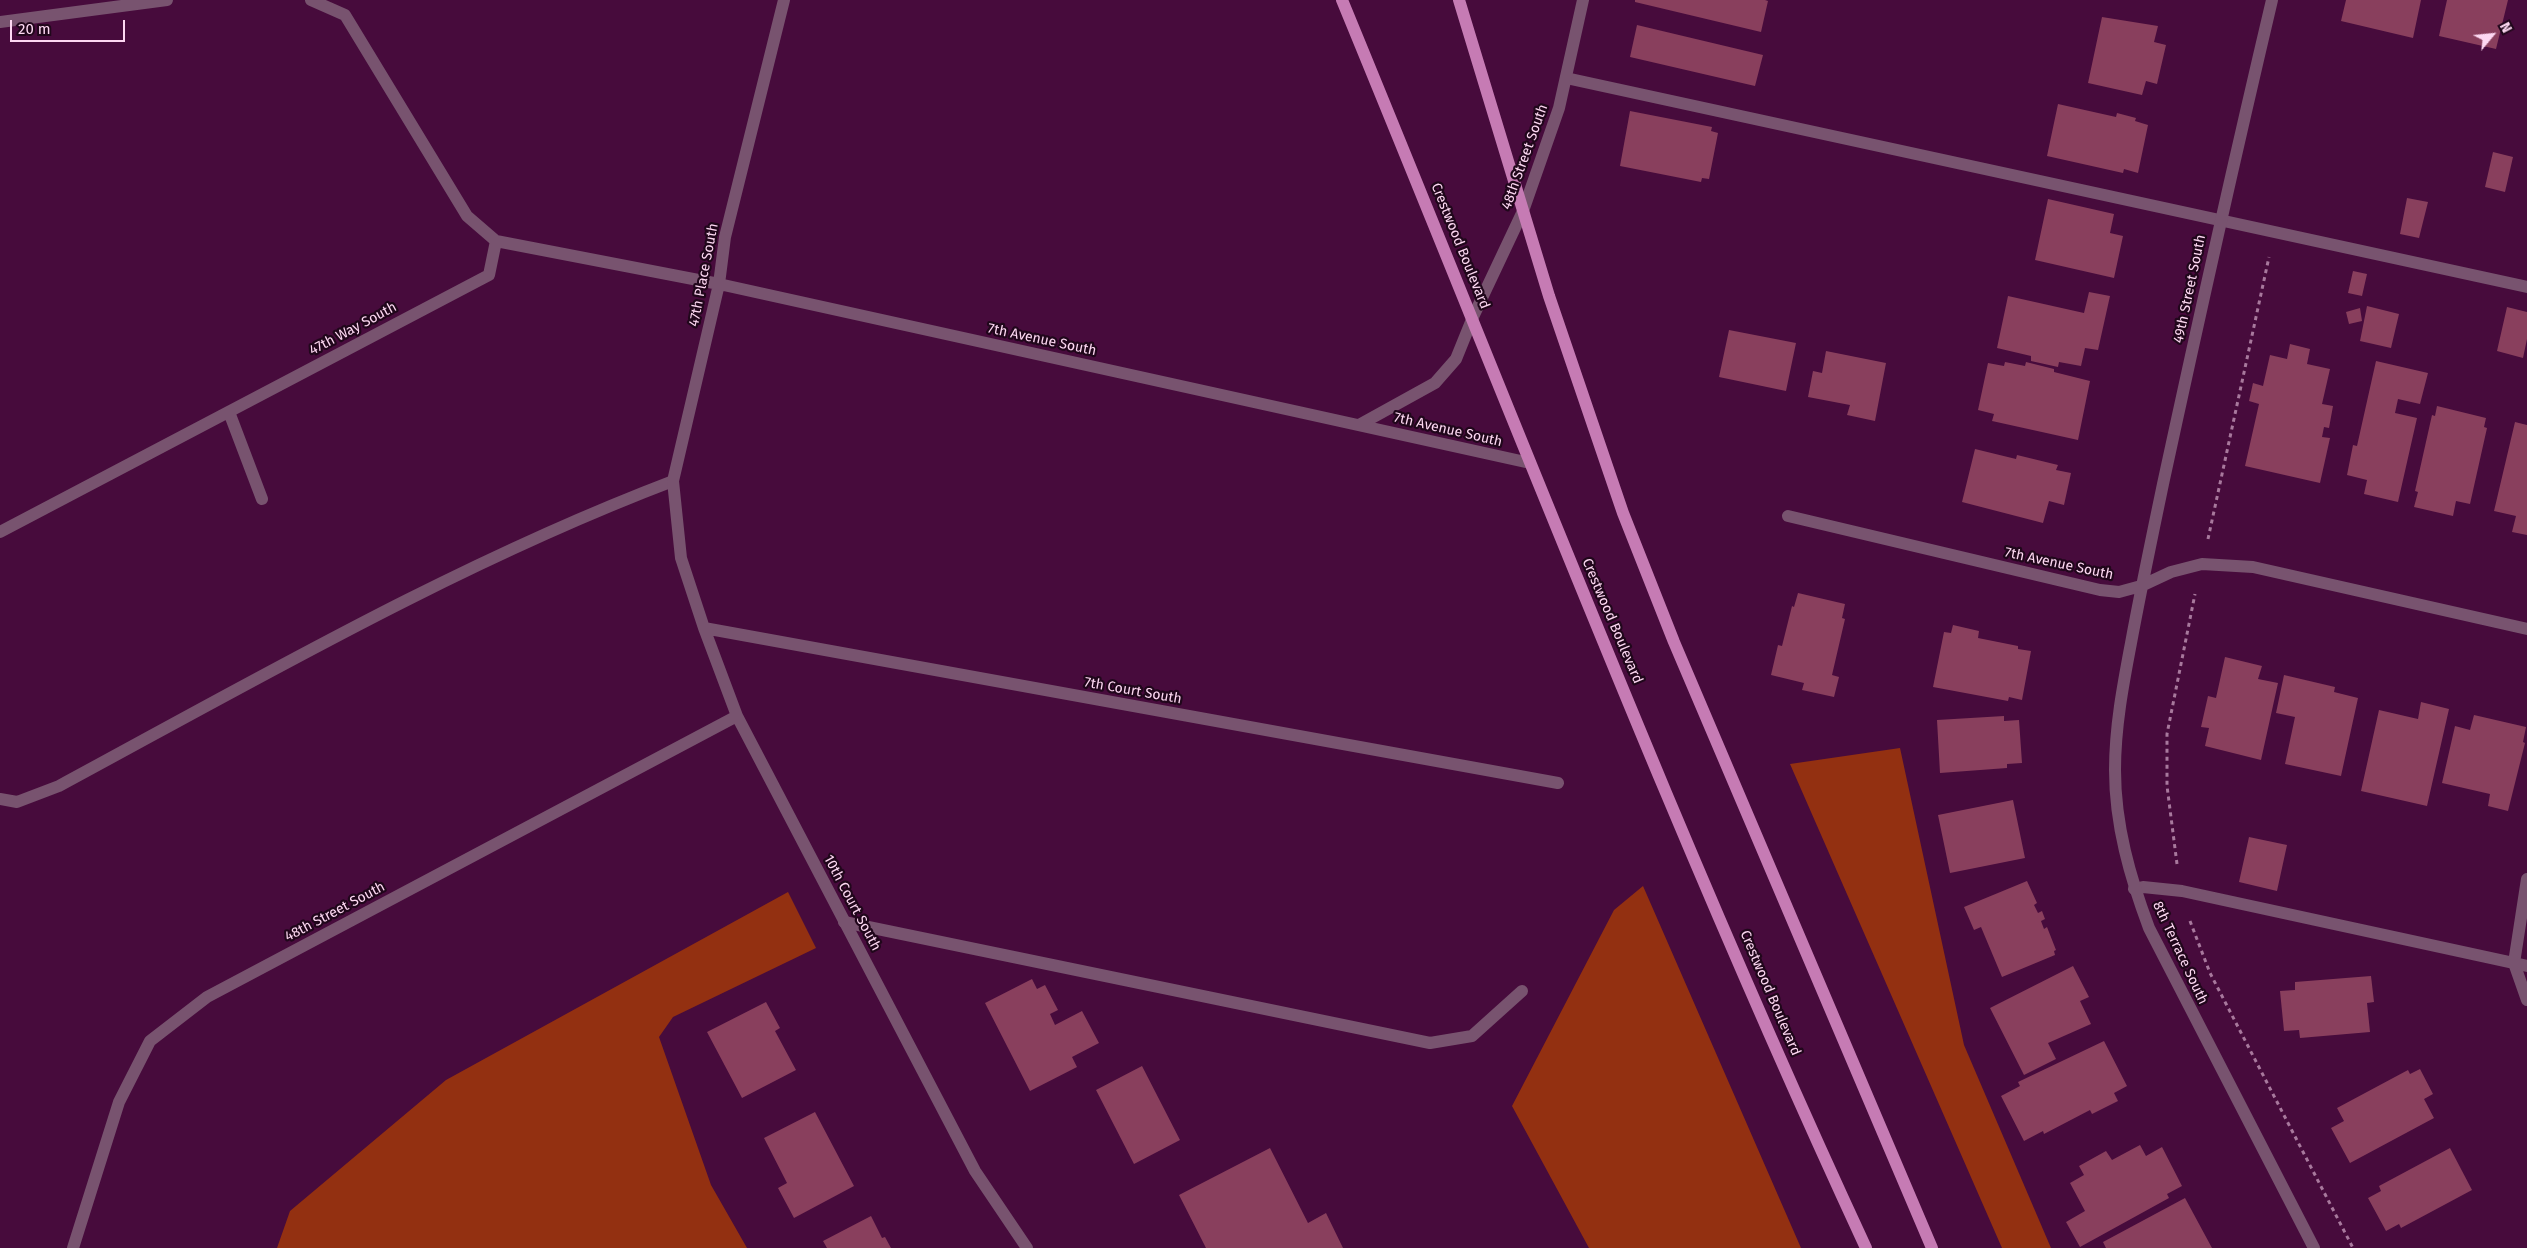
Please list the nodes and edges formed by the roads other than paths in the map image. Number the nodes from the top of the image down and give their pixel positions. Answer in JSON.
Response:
{"nodes":[{"id":1,"x":167,"y":0,"type":"edge"},
{"id":2,"x":311,"y":0,"type":"edge"},
{"id":3,"x":784,"y":0,"type":"edge"},
{"id":4,"x":1342,"y":0,"type":"edge"},
{"id":5,"x":1459,"y":0,"type":"edge"},
{"id":6,"x":1583,"y":0,"type":"edge"},
{"id":7,"x":2272,"y":0,"type":"edge"},
{"id":8,"x":0,"y":22,"type":"edge"},
{"id":9,"x":1566,"y":78,"type":"junction"},
{"id":10,"x":1523,"y":210,"type":"junction"},
{"id":11,"x":2220,"y":219,"type":"junction"},
{"id":12,"x":496,"y":241,"type":"junction"},
{"id":13,"x":719,"y":284,"type":"junction"},
{"id":14,"x":2527,"y":287,"type":"edge"},
{"id":15,"x":1473,"y":317,"type":"junction"},
{"id":16,"x":228,"y":412,"type":"junction"},
{"id":17,"x":1359,"y":425,"type":"junction"},
{"id":18,"x":1530,"y":463,"type":"junction"},
{"id":19,"x":673,"y":481,"type":"junction"},
{"id":20,"x":262,"y":499,"type":"dead end"},
{"id":21,"x":1788,"y":516,"type":"dead end"},
{"id":22,"x":0,"y":532,"type":"edge"},
{"id":23,"x":681,"y":558,"type":"joint"},
{"id":24,"x":2141,"y":586,"type":"junction"},
{"id":25,"x":704,"y":628,"type":"junction"},
{"id":26,"x":2527,"y":630,"type":"edge"},
{"id":27,"x":737,"y":716,"type":"junction"},
{"id":28,"x":1558,"y":784,"type":"dead end"},
{"id":29,"x":0,"y":799,"type":"edge"},
{"id":30,"x":2527,"y":879,"type":"edge"},
{"id":31,"x":2134,"y":889,"type":"junction"},
{"id":32,"x":844,"y":922,"type":"junction"},
{"id":33,"x":2514,"y":963,"type":"junction"},
{"id":34,"x":2527,"y":966,"type":"edge"},
{"id":35,"x":1522,"y":991,"type":"dead end"},
{"id":36,"x":2527,"y":1000,"type":"edge"},
{"id":37,"x":73,"y":1248,"type":"edge"},
{"id":38,"x":1027,"y":1248,"type":"edge"},
{"id":39,"x":1866,"y":1248,"type":"edge"},
{"id":40,"x":1932,"y":1248,"type":"edge"},
{"id":41,"x":2314,"y":1248,"type":"edge"}],
"edges":[{"from":1,"to":8,"type":"street"},
{"from":2,"to":12,"type":"street"},
{"from":3,"to":13,"type":"street","name":"47th Place South"},
{"from":4,"to":15,"type":"main road","name":"Crestwood Boulevard"},
{"from":5,"to":10,"type":"main road"},
{"from":6,"to":9,"type":"street","name":"48th Street South"},
{"from":7,"to":11,"type":"street","name":"49th Street South"},
{"from":9,"to":10,"type":"street","name":"48th Street South"},
{"from":9,"to":11,"type":"street"},
{"from":10,"to":15,"type":"street","name":"48th Street South"},
{"from":10,"to":40,"type":"main road"},
{"from":11,"to":14,"type":"street"},
{"from":11,"to":24,"type":"street","name":"49th Street South"},
{"from":12,"to":13,"type":"street"},
{"from":12,"to":16,"type":"street","name":"47th Way South"},
{"from":13,"to":17,"type":"street","name":"7th Avenue South"},
{"from":13,"to":19,"type":"street","name":"47th Place South"},
{"from":15,"to":17,"type":"street","name":"7th Avenue South"},
{"from":15,"to":18,"type":"main road","name":"Crestwood Boulevard"},
{"from":16,"to":20,"type":"street"},
{"from":16,"to":22,"type":"street","name":"47th Way South"},
{"from":17,"to":18,"type":"street","name":"7th Avenue South"},
{"from":18,"to":39,"type":"main road","name":"Crestwood Boulevard"},
{"from":19,"to":23,"type":"street","name":"47th Place South"},
{"from":19,"to":29,"type":"street"},
{"from":21,"to":24,"type":"street","name":"7th Avenue South"},
{"from":23,"to":25,"type":"street","name":"10th Court South"},
{"from":24,"to":26,"type":"street","name":"7th Avenue South"},
{"from":24,"to":31,"type":"street","name":"8th Terrace South"},
{"from":25,"to":27,"type":"street","name":"10th Court South"},
{"from":25,"to":28,"type":"street","name":"7th Court South"},
{"from":27,"to":32,"type":"street","name":"10th Court South"},
{"from":27,"to":37,"type":"street","name":"48th Street South"},
{"from":30,"to":33,"type":"street"},
{"from":31,"to":33,"type":"street"},
{"from":31,"to":41,"type":"street","name":"8th Terrace South"},
{"from":32,"to":35,"type":"street"},
{"from":32,"to":38,"type":"street","name":"10th Court South"},
{"from":33,"to":34,"type":"street"},
{"from":33,"to":36,"type":"street"}]}
